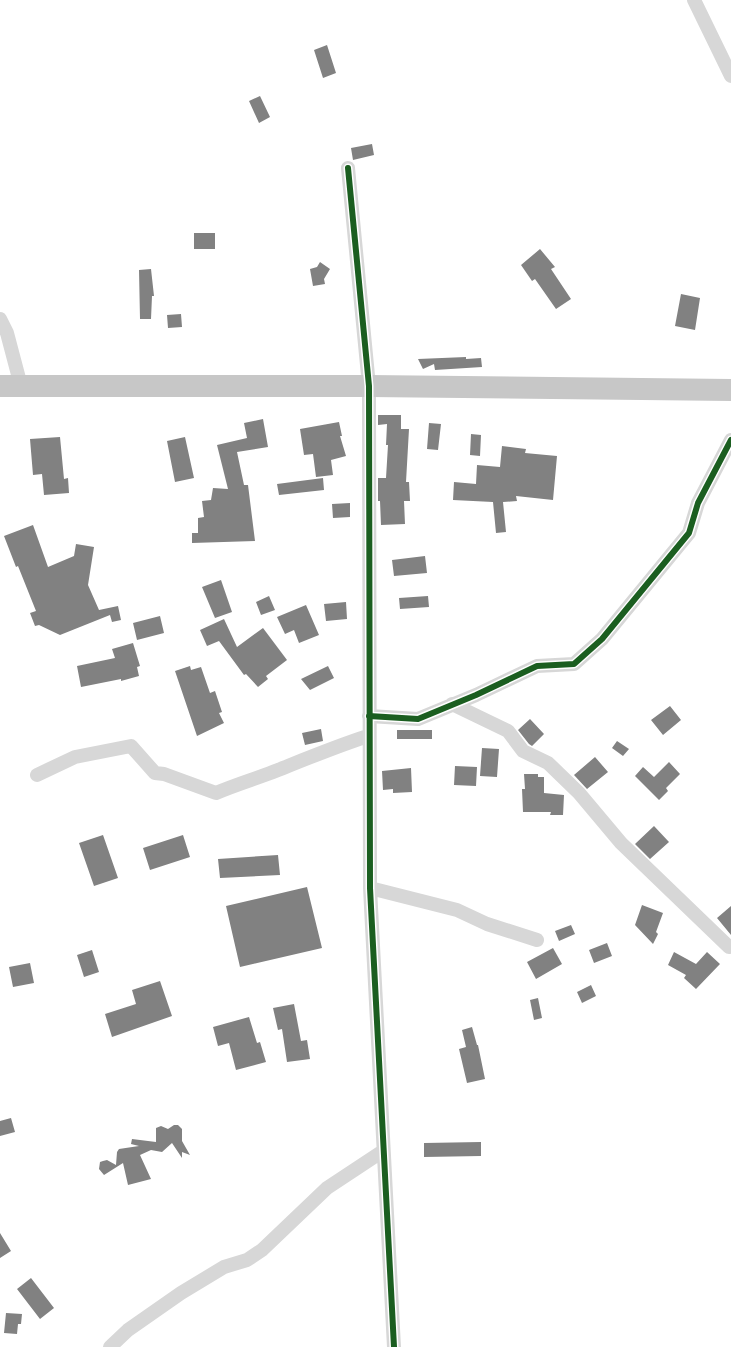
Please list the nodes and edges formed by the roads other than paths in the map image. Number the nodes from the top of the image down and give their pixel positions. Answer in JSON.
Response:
{"nodes":[{"id":1,"x":694,"y":0,"type":"edge"},
{"id":2,"x":731,"y":76,"type":"edge"},
{"id":3,"x":348,"y":168,"type":"dead end"},
{"id":4,"x":0,"y":319,"type":"edge"},
{"id":5,"x":11,"y":386,"type":"edge"},
{"id":6,"x":369,"y":386,"type":"junction"},
{"id":7,"x":731,"y":390,"type":"edge"},
{"id":8,"x":731,"y":440,"type":"edge"},
{"id":9,"x":452,"y":704,"type":"junction"},
{"id":10,"x":369,"y":716,"type":"junction"},
{"id":11,"x":368,"y":736,"type":"junction"},
{"id":12,"x":37,"y":775,"type":"dead end"},
{"id":13,"x":370,"y":888,"type":"junction"},
{"id":14,"x":537,"y":940,"type":"dead end"},
{"id":15,"x":729,"y":947,"type":"dead end"},
{"id":16,"x":383,"y":1151,"type":"junction"},
{"id":17,"x":110,"y":1347,"type":"edge"},
{"id":18,"x":394,"y":1347,"type":"edge"}],
"edges":[{"from":1,"to":2,"type":"street"},
{"from":3,"to":6,"type":"street"},
{"from":4,"to":5,"type":"street"},
{"from":5,"to":6,"type":"highway"},
{"from":6,"to":7,"type":"highway"},
{"from":6,"to":10,"type":"street"},
{"from":8,"to":9,"type":"street"},
{"from":9,"to":10,"type":"street"},
{"from":9,"to":15,"type":"street"},
{"from":10,"to":11,"type":"street"},
{"from":11,"to":12,"type":"street"},
{"from":11,"to":13,"type":"street"},
{"from":13,"to":14,"type":"street"},
{"from":13,"to":16,"type":"street"},
{"from":16,"to":17,"type":"street"},
{"from":16,"to":18,"type":"street"}]}
